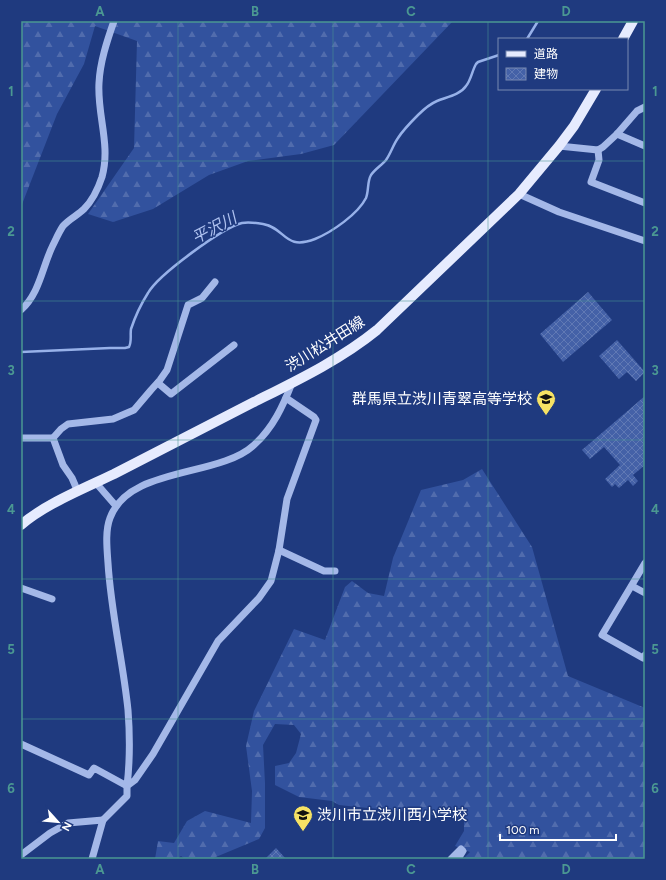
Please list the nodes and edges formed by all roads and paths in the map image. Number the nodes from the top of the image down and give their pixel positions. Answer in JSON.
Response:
{"nodes":[{"id":1,"x":114,"y":21,"type":"edge"},
{"id":2,"x":633,"y":21,"type":"edge"},
{"id":3,"x":624,"y":38,"type":"edge"},
{"id":4,"x":595,"y":90,"type":"edge"},
{"id":5,"x":645,"y":107,"type":"edge"},
{"id":6,"x":637,"y":111,"type":"junction"},
{"id":7,"x":645,"y":115,"type":"edge"},
{"id":8,"x":617,"y":134,"type":"junction"},
{"id":9,"x":560,"y":146,"type":"junction"},
{"id":10,"x":645,"y":146,"type":"edge"},
{"id":11,"x":598,"y":150,"type":"junction"},
{"id":12,"x":519,"y":194,"type":"junction"},
{"id":13,"x":645,"y":202,"type":"edge"},
{"id":14,"x":645,"y":241,"type":"edge"},
{"id":15,"x":215,"y":282,"type":"dead end"},
{"id":16,"x":21,"y":310,"type":"edge"},
{"id":17,"x":234,"y":345,"type":"dead end"},
{"id":18,"x":158,"y":383,"type":"junction"},
{"id":19,"x":292,"y":383,"type":"junction"},
{"id":20,"x":286,"y":398,"type":"junction"},
{"id":21,"x":21,"y":438,"type":"edge"},
{"id":22,"x":53,"y":438,"type":"junction"},
{"id":23,"x":96,"y":483,"type":"junction"},
{"id":24,"x":78,"y":492,"type":"junction"},
{"id":25,"x":116,"y":506,"type":"junction"},
{"id":26,"x":21,"y":525,"type":"edge"},
{"id":27,"x":279,"y":550,"type":"junction"},
{"id":28,"x":645,"y":563,"type":"edge"},
{"id":29,"x":335,"y":571,"type":"dead end"},
{"id":30,"x":632,"y":586,"type":"junction"},
{"id":31,"x":21,"y":588,"type":"edge"},
{"id":32,"x":645,"y":593,"type":"edge"},
{"id":33,"x":52,"y":599,"type":"dead end"},
{"id":34,"x":645,"y":655,"type":"edge"},
{"id":35,"x":21,"y":744,"type":"edge"},
{"id":36,"x":127,"y":786,"type":"junction"},
{"id":37,"x":103,"y":820,"type":"junction"},
{"id":38,"x":21,"y":855,"type":"edge"},
{"id":39,"x":92,"y":859,"type":"edge"},
{"id":40,"x":451,"y":859,"type":"edge"},
{"id":41,"x":458,"y":859,"type":"edge"}],
"edges":[{"from":1,"to":16,"type":"street"},
{"from":2,"to":3,"type":"main road"},
{"from":4,"to":9,"type":"main road","name":"渋川松井田線"},
{"from":5,"to":6,"type":"street"},
{"from":6,"to":7,"type":"street"},
{"from":6,"to":8,"type":"street"},
{"from":8,"to":10,"type":"street"},
{"from":8,"to":11,"type":"street"},
{"from":9,"to":11,"type":"street"},
{"from":9,"to":12,"type":"main road","name":"渋川松井田線"},
{"from":11,"to":13,"type":"street"},
{"from":12,"to":14,"type":"street"},
{"from":12,"to":19,"type":"main road","name":"渋川松井田線"},
{"from":15,"to":18,"type":"street"},
{"from":17,"to":18,"type":"street"},
{"from":18,"to":22,"type":"street"},
{"from":19,"to":20,"type":"street"},
{"from":19,"to":23,"type":"main road","name":"渋川松井田線"},
{"from":20,"to":25,"type":"street"},
{"from":20,"to":27,"type":"street"},
{"from":21,"to":22,"type":"street"},
{"from":22,"to":24,"type":"street"},
{"from":23,"to":24,"type":"main road","name":"渋川松井田線"},
{"from":23,"to":25,"type":"street"},
{"from":24,"to":26,"type":"main road","name":"渋川松井田線"},
{"from":25,"to":36,"type":"street"},
{"from":27,"to":29,"type":"street"},
{"from":27,"to":36,"type":"street"},
{"from":28,"to":30,"type":"street"},
{"from":30,"to":32,"type":"street"},
{"from":30,"to":34,"type":"street"},
{"from":31,"to":33,"type":"street"},
{"from":35,"to":36,"type":"street"},
{"from":36,"to":37,"type":"street"},
{"from":37,"to":38,"type":"street"},
{"from":37,"to":39,"type":"street"},
{"from":40,"to":41,"type":"street"}]}
